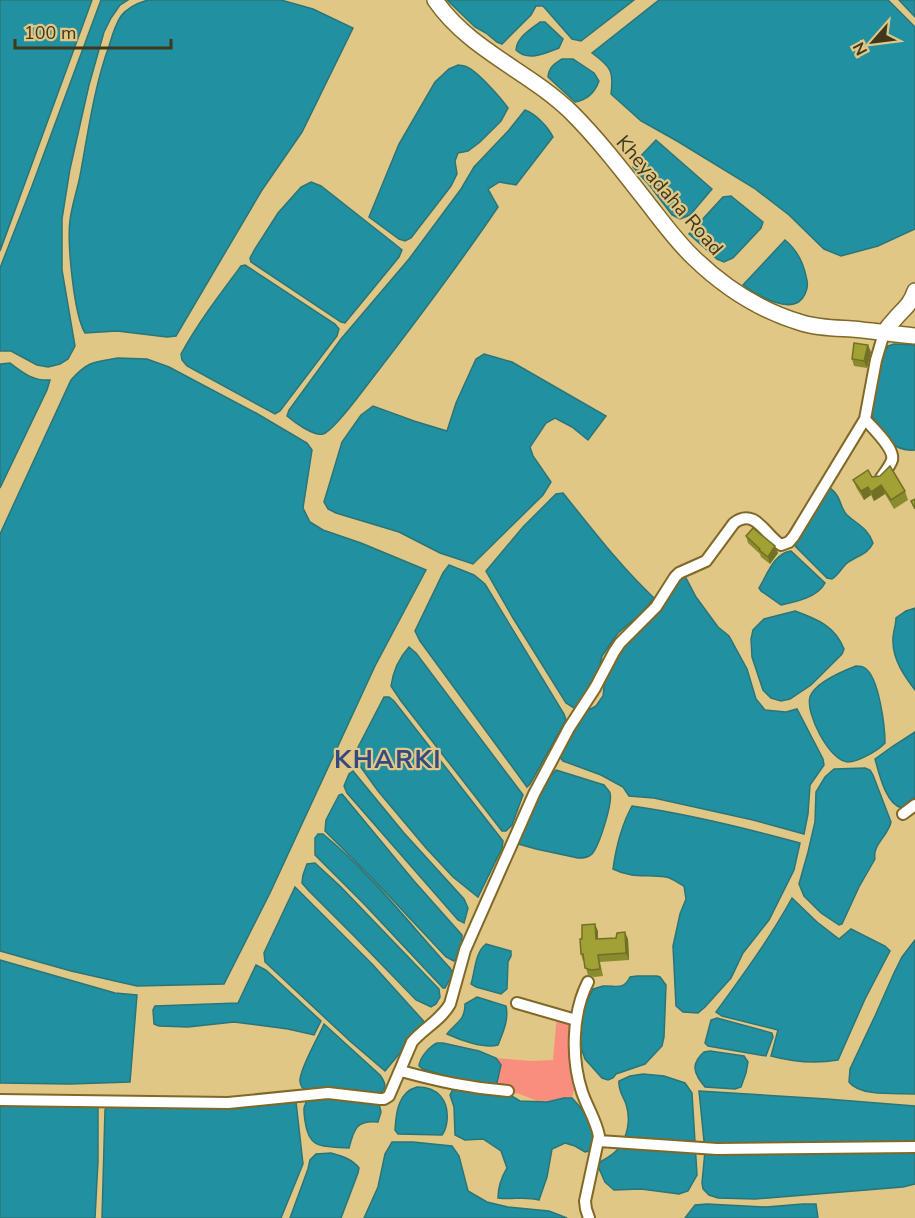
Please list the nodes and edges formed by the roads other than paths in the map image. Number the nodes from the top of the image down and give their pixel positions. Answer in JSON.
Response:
{"nodes":[{"id":1,"x":435,"y":0,"type":"edge"},
{"id":2,"x":915,"y":291,"type":"edge"},
{"id":3,"x":884,"y":333,"type":"junction"},
{"id":4,"x":915,"y":336,"type":"edge"},
{"id":5,"x":864,"y":419,"type":"junction"},
{"id":6,"x":881,"y":478,"type":"edge"},
{"id":7,"x":915,"y":805,"type":"edge"},
{"id":8,"x":903,"y":814,"type":"dead end"},
{"id":9,"x":588,"y":982,"type":"dead end"},
{"id":10,"x":517,"y":1003,"type":"dead end"},
{"id":11,"x":576,"y":1020,"type":"junction"},
{"id":12,"x":400,"y":1071,"type":"junction"},
{"id":13,"x":508,"y":1090,"type":"dead end"},
{"id":14,"x":0,"y":1100,"type":"edge"},
{"id":15,"x":599,"y":1141,"type":"junction"},
{"id":16,"x":915,"y":1148,"type":"edge"},
{"id":17,"x":589,"y":1218,"type":"edge"}],
"edges":[{"from":1,"to":3,"type":"main road","name":"Kheyadaha Road"},
{"from":2,"to":3,"type":"main road"},
{"from":3,"to":4,"type":"main road","name":"Kheyadaha Road"},
{"from":3,"to":5,"type":"street"},
{"from":5,"to":6,"type":"street"},
{"from":5,"to":12,"type":"street"},
{"from":7,"to":8,"type":"street"},
{"from":9,"to":11,"type":"street"},
{"from":10,"to":11,"type":"street"},
{"from":11,"to":15,"type":"street"},
{"from":12,"to":13,"type":"street"},
{"from":12,"to":14,"type":"street"},
{"from":15,"to":16,"type":"street"},
{"from":15,"to":17,"type":"street"}]}
